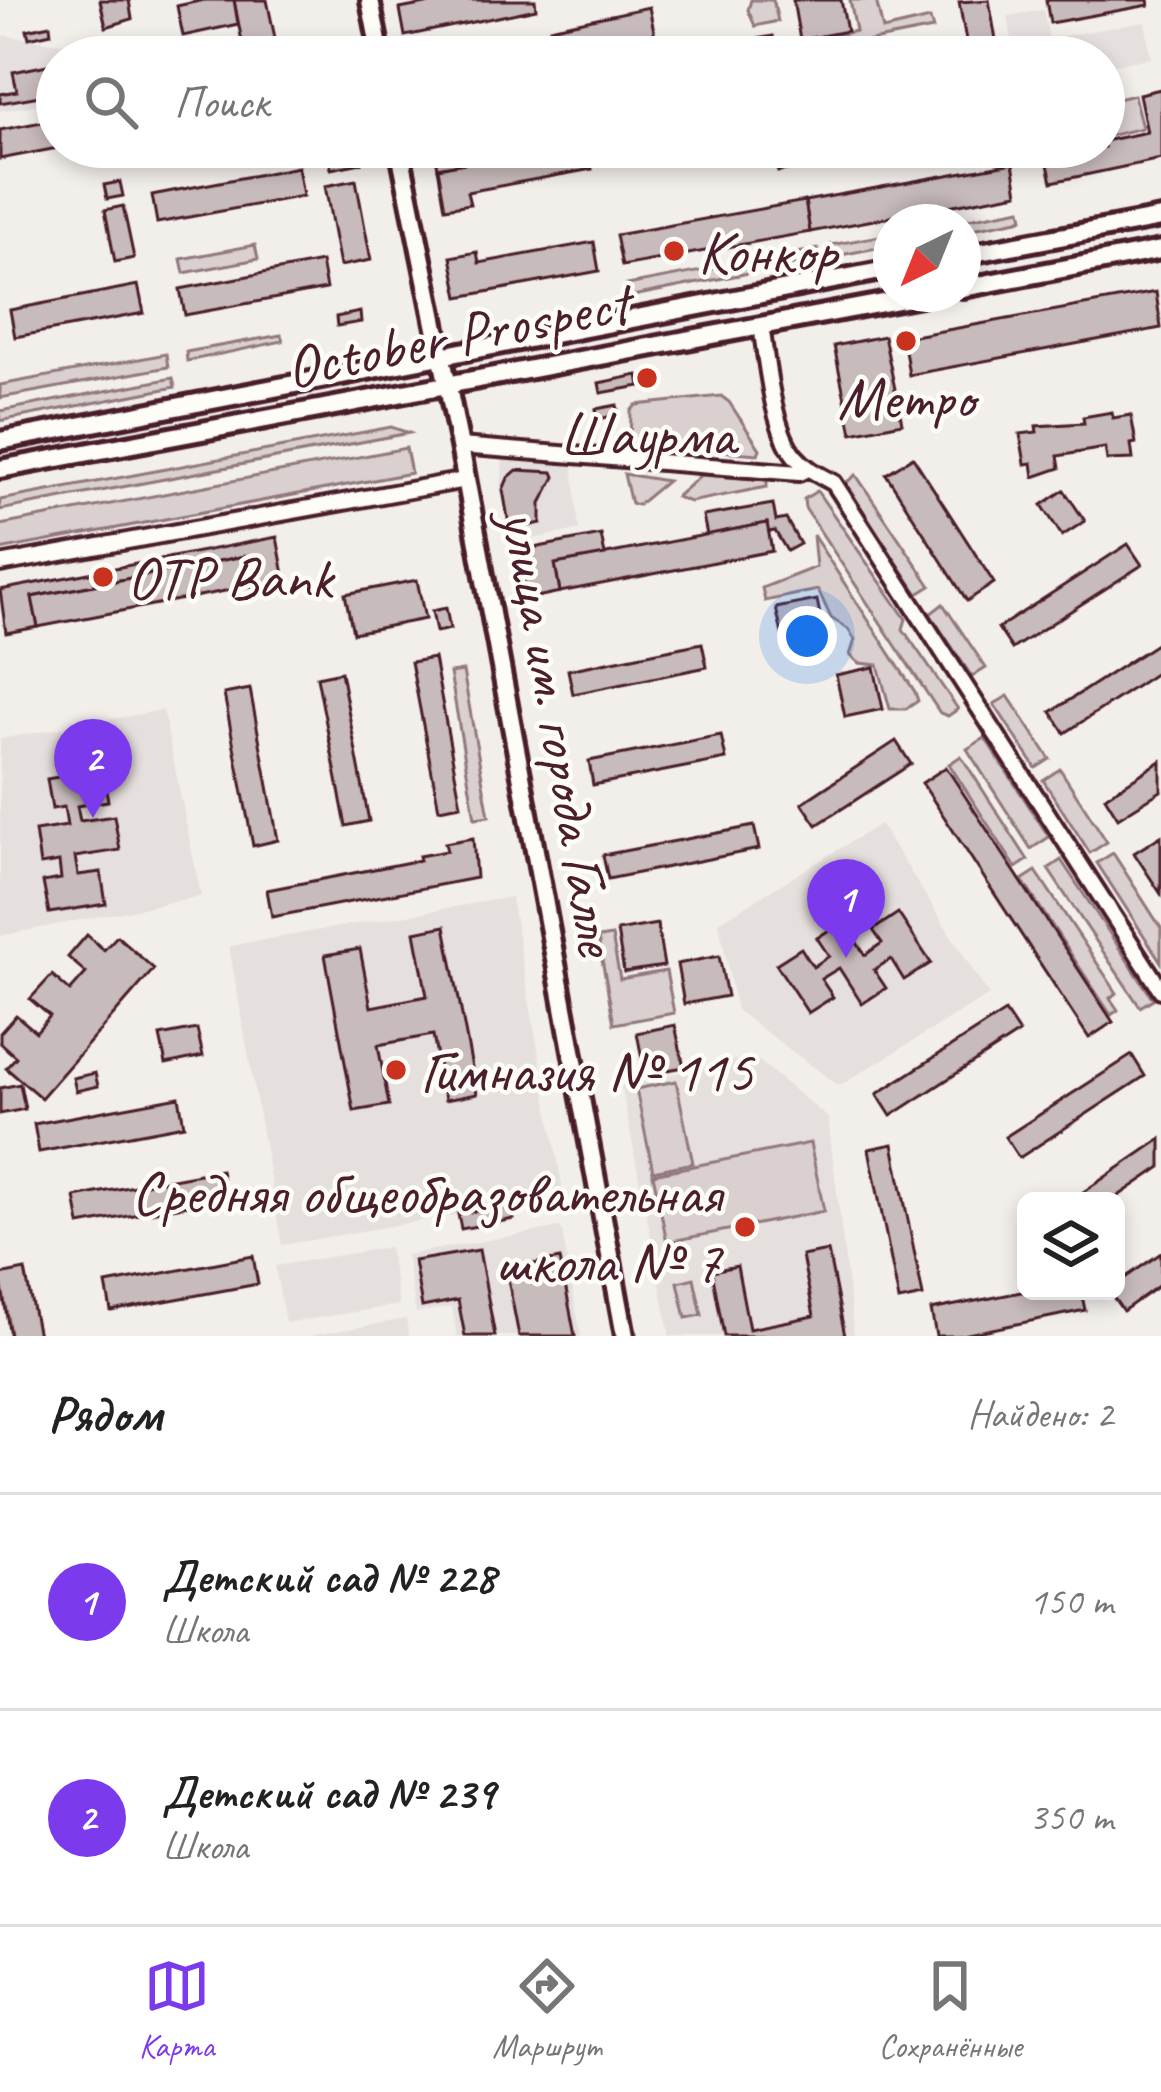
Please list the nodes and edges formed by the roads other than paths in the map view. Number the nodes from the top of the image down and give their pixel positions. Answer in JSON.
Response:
{"nodes":[{"id":1,"x":370,"y":0,"type":"edge"},
{"id":2,"x":377,"y":36,"type":"edge"},
{"id":3,"x":403,"y":168,"type":"edge"},
{"id":4,"x":1161,"y":218,"type":"edge"},
{"id":5,"x":1161,"y":250,"type":"edge"},
{"id":6,"x":981,"y":252,"type":"edge"},
{"id":7,"x":873,"y":271,"type":"edge"},
{"id":8,"x":981,"y":285,"type":"edge"},
{"id":9,"x":873,"y":305,"type":"edge"},
{"id":10,"x":599,"y":323,"type":"junction"},
{"id":11,"x":761,"y":326,"type":"junction"},
{"id":12,"x":439,"y":355,"type":"junction"},
{"id":13,"x":606,"y":355,"type":"junction"},
{"id":14,"x":445,"y":386,"type":"junction"},
{"id":15,"x":284,"y":387,"type":"junction"},
{"id":16,"x":289,"y":414,"type":"junction"},
{"id":17,"x":0,"y":441,"type":"edge"},
{"id":18,"x":460,"y":446,"type":"junction"},
{"id":19,"x":0,"y":469,"type":"edge"},
{"id":20,"x":807,"y":469,"type":"junction"},
{"id":21,"x":465,"y":480,"type":"junction"},
{"id":22,"x":0,"y":565,"type":"edge"},
{"id":23,"x":1161,"y":990,"type":"edge"},
{"id":24,"x":625,"y":1336,"type":"edge"}],
"edges":[{"from":1,"to":2,"type":"main road"},
{"from":3,"to":12,"type":"main road","name":"улица им. города Галле"},
{"from":4,"to":6,"type":"main road"},
{"from":5,"to":8,"type":"main road"},
{"from":7,"to":10,"type":"main road","name":"October Prospect"},
{"from":9,"to":11,"type":"main road","name":"October Prospect"},
{"from":10,"to":12,"type":"main road","name":"October Prospect"},
{"from":10,"to":13,"type":"main road"},
{"from":11,"to":13,"type":"main road","name":"October Prospect"},
{"from":11,"to":20,"type":"street"},
{"from":12,"to":14,"type":"main road","name":"улица им. города Галле"},
{"from":12,"to":15,"type":"main road","name":"October Prospect"},
{"from":13,"to":14,"type":"main road","name":"October Prospect"},
{"from":14,"to":16,"type":"main road","name":"October Prospect"},
{"from":14,"to":18,"type":"main road","name":"улица им. города Галле"},
{"from":15,"to":16,"type":"main road"},
{"from":15,"to":17,"type":"main road","name":"October Prospect"},
{"from":16,"to":19,"type":"main road","name":"October Prospect"},
{"from":18,"to":20,"type":"street"},
{"from":18,"to":21,"type":"main road","name":"улица им. города Галле"},
{"from":20,"to":23,"type":"street"},
{"from":21,"to":22,"type":"street"},
{"from":21,"to":24,"type":"main road","name":"улица им. города Галле"}]}
